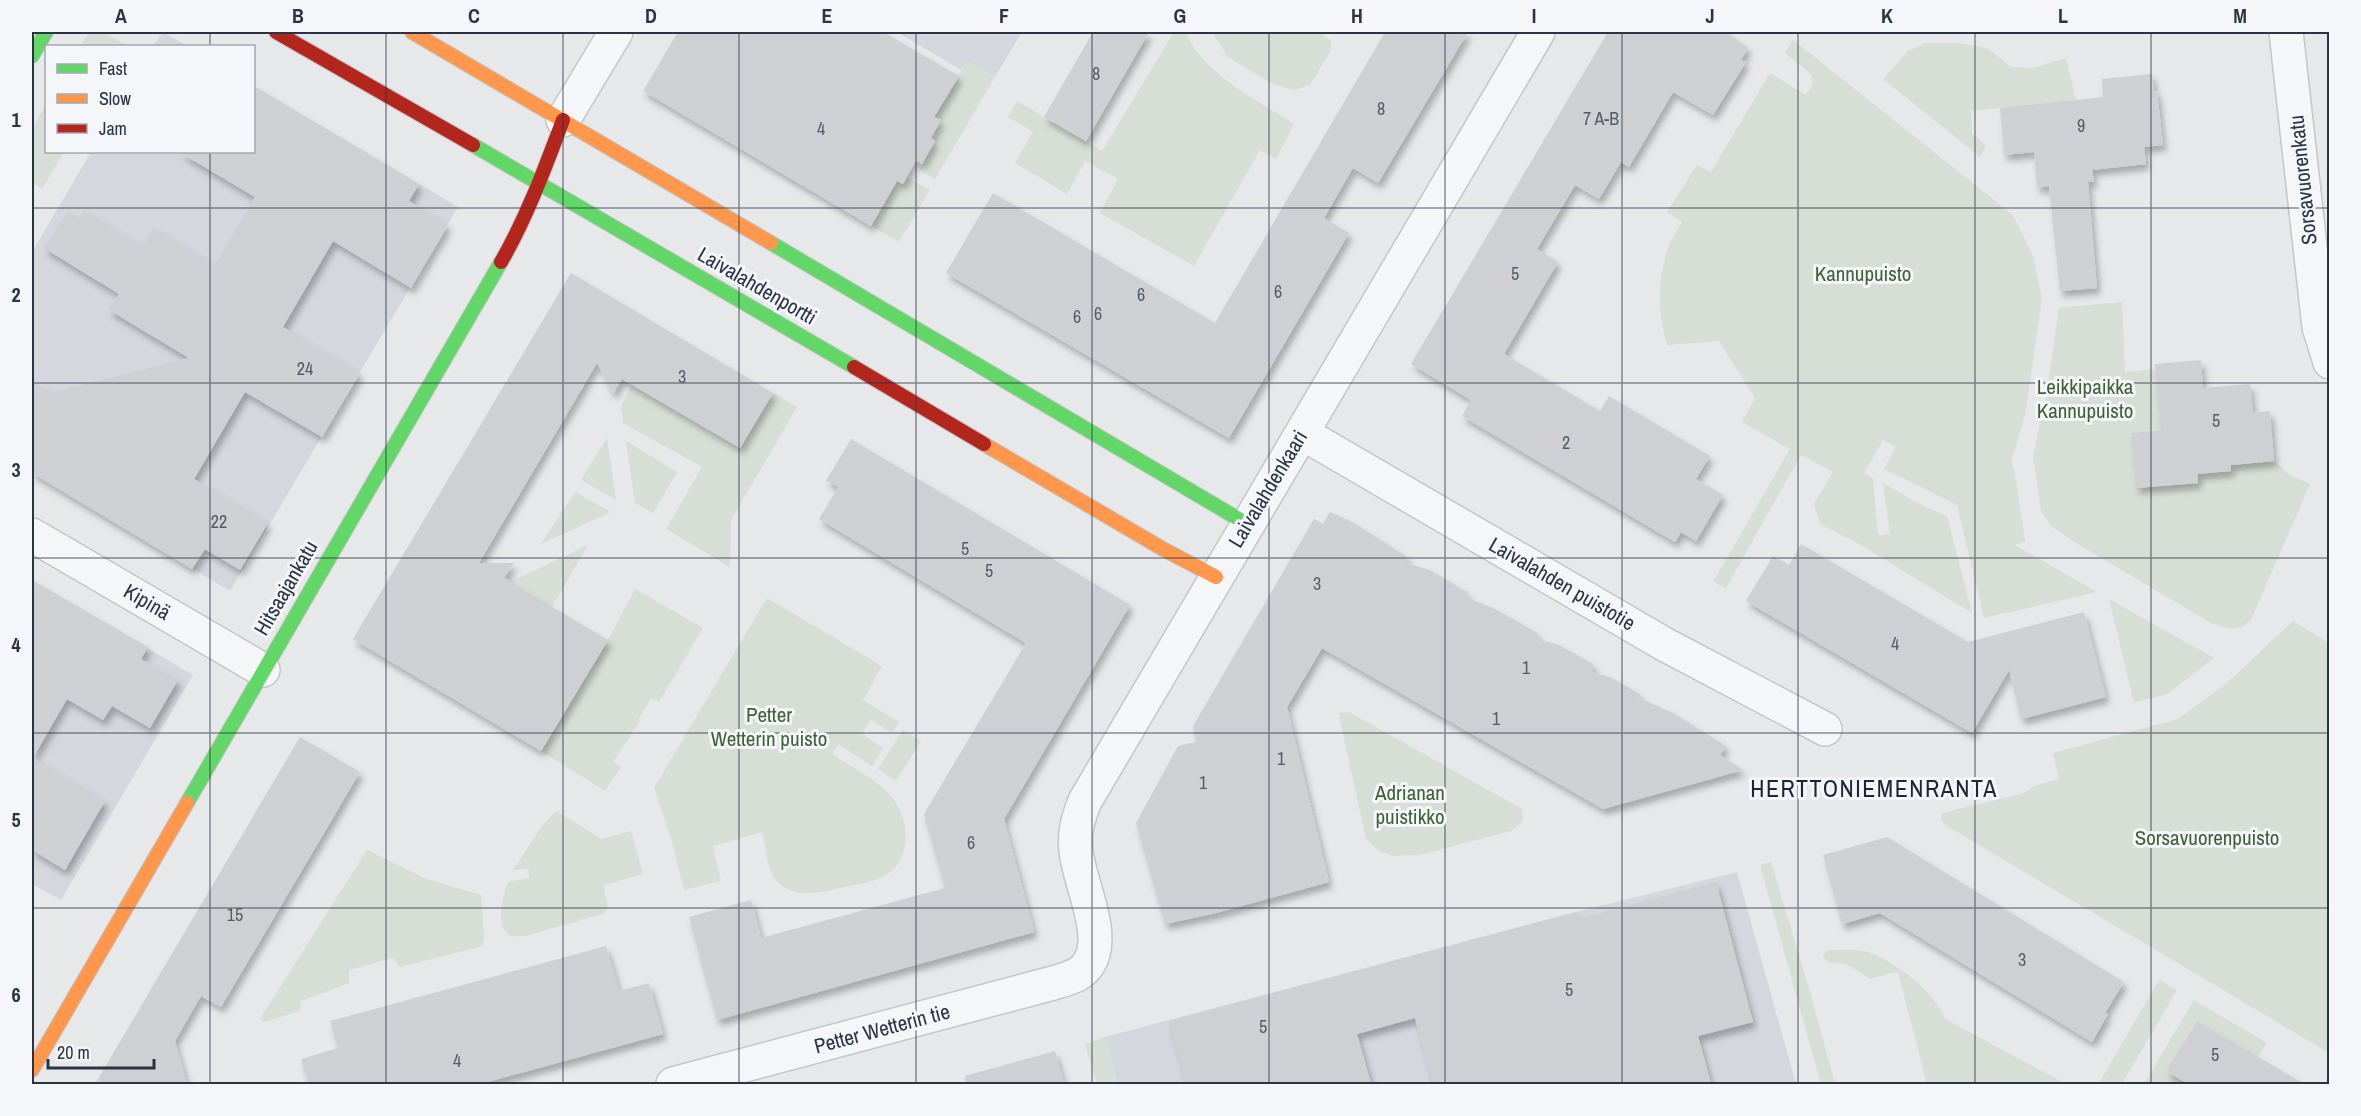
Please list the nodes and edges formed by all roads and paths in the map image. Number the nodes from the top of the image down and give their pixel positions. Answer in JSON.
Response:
{"nodes":[{"id":1,"x":46,"y":32,"type":"edge"},
{"id":2,"x":276,"y":32,"type":"edge"},
{"id":3,"x":412,"y":32,"type":"edge"},
{"id":4,"x":616,"y":32,"type":"edge"},
{"id":5,"x":1538,"y":32,"type":"edge"},
{"id":6,"x":2286,"y":32,"type":"edge"},
{"id":7,"x":32,"y":56,"type":"edge"},
{"id":8,"x":563,"y":120,"type":"junction"},
{"id":9,"x":539,"y":183,"type":"junction"},
{"id":10,"x":2330,"y":362,"type":"edge"},
{"id":11,"x":1302,"y":433,"type":"junction"},
{"id":12,"x":1247,"y":524,"type":"junction"},
{"id":13,"x":32,"y":536,"type":"edge"},
{"id":14,"x":1216,"y":577,"type":"junction"},
{"id":15,"x":263,"y":670,"type":"junction"},
{"id":16,"x":1825,"y":729,"type":"dead end"},
{"id":17,"x":1089,"y":965,"type":"joint"},
{"id":18,"x":32,"y":1070,"type":"edge"},
{"id":19,"x":673,"y":1084,"type":"edge"}],
"edges":[{"from":1,"to":7,"type":"street"},
{"from":2,"to":9,"type":"street","name":"Laivalahdenportti"},
{"from":3,"to":8,"type":"street","name":"Laivalahdenportti"},
{"from":4,"to":8,"type":"street"},
{"from":5,"to":11,"type":"street","name":"Laivalahdenkaari"},
{"from":6,"to":10,"type":"street","name":"Sorsavuorenkatu"},
{"from":8,"to":9,"type":"street","name":"Hitsaajankatu"},
{"from":8,"to":12,"type":"street","name":"Laivalahdenportti"},
{"from":9,"to":14,"type":"street","name":"Laivalahdenportti"},
{"from":9,"to":15,"type":"street","name":"Hitsaajankatu"},
{"from":11,"to":12,"type":"street","name":"Laivalahdenkaari"},
{"from":11,"to":16,"type":"street","name":"Laivalahden puistotie"},
{"from":12,"to":14,"type":"street","name":"Laivalahdenkaari"},
{"from":13,"to":15,"type":"street","name":"Kipinä"},
{"from":14,"to":17,"type":"street","name":"Laivalahdenkaari"},
{"from":15,"to":18,"type":"street","name":"Hitsaajankatu"},
{"from":17,"to":19,"type":"street","name":"Petter Wetterin tie"}]}
